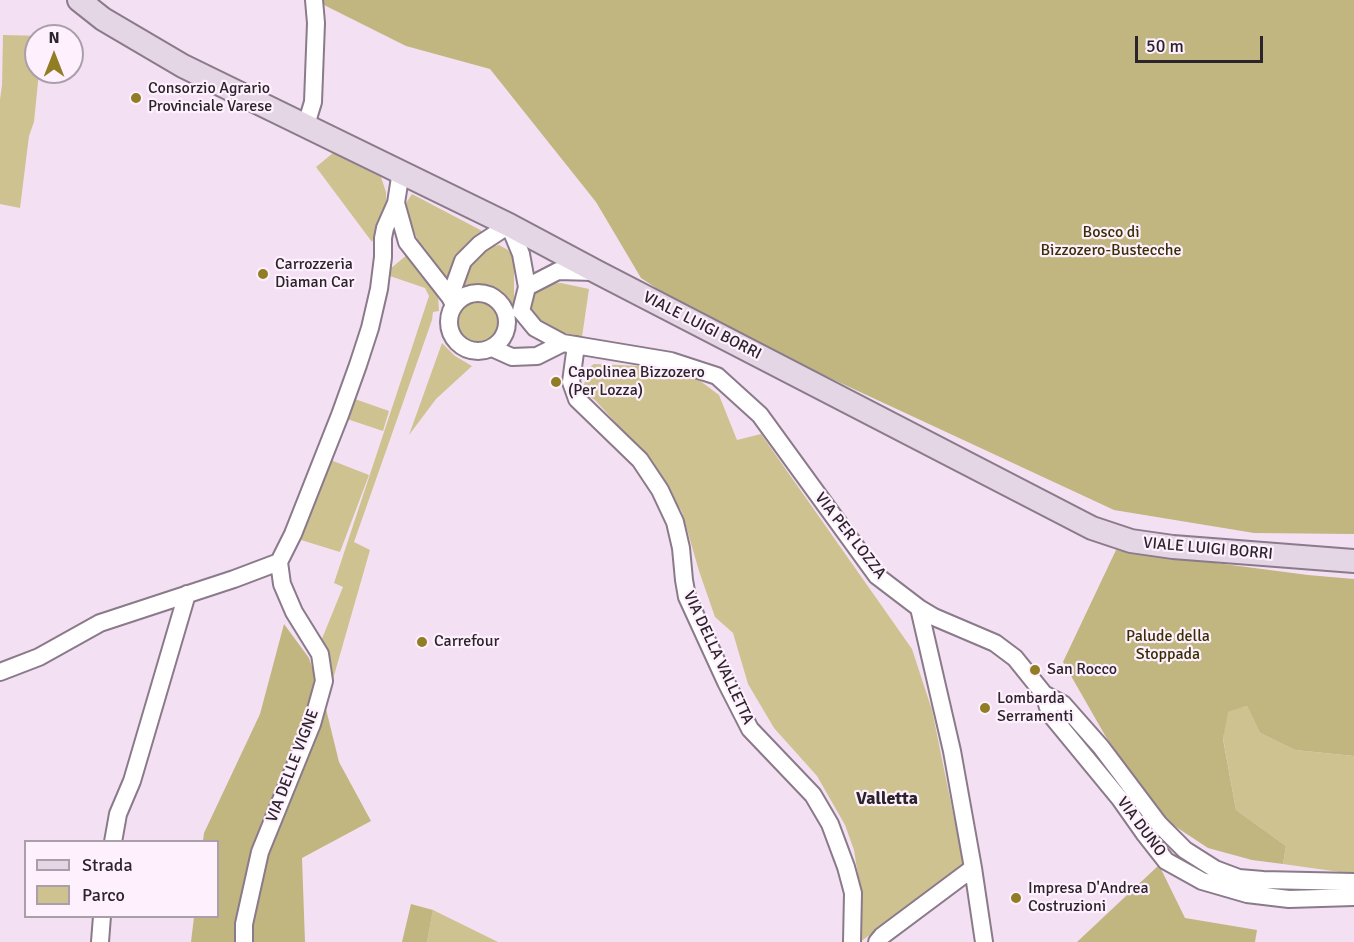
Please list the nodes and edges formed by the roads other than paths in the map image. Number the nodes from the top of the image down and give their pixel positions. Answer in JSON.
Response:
{"nodes":[{"id":1,"x":79,"y":0,"type":"edge"},
{"id":2,"x":315,"y":0,"type":"edge"},
{"id":3,"x":306,"y":125,"type":"junction"},
{"id":4,"x":401,"y":171,"type":"junction"},
{"id":5,"x":396,"y":203,"type":"junction"},
{"id":6,"x":509,"y":225,"type":"junction"},
{"id":7,"x":407,"y":242,"type":"junction"},
{"id":8,"x":383,"y":257,"type":"junction"},
{"id":9,"x":597,"y":272,"type":"junction"},
{"id":10,"x":527,"y":287,"type":"junction"},
{"id":11,"x":452,"y":301,"type":"junction"},
{"id":12,"x":514,"y":313,"type":"junction"},
{"id":13,"x":569,"y":344,"type":"junction"},
{"id":14,"x":492,"y":348,"type":"junction"},
{"id":15,"x":1354,"y":561,"type":"edge"},
{"id":16,"x":279,"y":562,"type":"junction"},
{"id":17,"x":187,"y":594,"type":"junction"},
{"id":18,"x":919,"y":608,"type":"junction"},
{"id":19,"x":0,"y":672,"type":"edge"},
{"id":20,"x":1044,"y":693,"type":"junction"},
{"id":21,"x":113,"y":840,"type":"edge"},
{"id":22,"x":973,"y":868,"type":"junction"},
{"id":23,"x":1354,"y":882,"type":"edge"},
{"id":24,"x":1354,"y":897,"type":"edge"},
{"id":25,"x":102,"y":918,"type":"edge"},
{"id":26,"x":100,"y":942,"type":"edge"},
{"id":27,"x":244,"y":942,"type":"edge"},
{"id":28,"x":852,"y":942,"type":"edge"},
{"id":29,"x":877,"y":942,"type":"edge"},
{"id":30,"x":984,"y":942,"type":"edge"}],
"edges":[{"from":1,"to":3,"type":"main road","name":"VIALE LUIGI BORRI"},
{"from":2,"to":3,"type":"street"},
{"from":3,"to":4,"type":"main road","name":"VIALE LUIGI BORRI"},
{"from":4,"to":5,"type":"street"},
{"from":4,"to":6,"type":"main road","name":"VIALE LUIGI BORRI"},
{"from":5,"to":7,"type":"street"},
{"from":5,"to":8,"type":"street"},
{"from":6,"to":9,"type":"main road","name":"VIALE LUIGI BORRI"},
{"from":6,"to":10,"type":"street"},
{"from":6,"to":11,"type":"street"},
{"from":7,"to":8,"type":"street"},
{"from":7,"to":11,"type":"street"},
{"from":8,"to":16,"type":"street"},
{"from":9,"to":10,"type":"street"},
{"from":9,"to":15,"type":"main road","name":"VIALE LUIGI BORRI"},
{"from":10,"to":12,"type":"street"},
{"from":11,"to":12,"type":"street"},
{"from":11,"to":14,"type":"street"},
{"from":12,"to":13,"type":"street","name":"VIA PER LOZZA"},
{"from":12,"to":14,"type":"street"},
{"from":13,"to":14,"type":"street"},
{"from":13,"to":18,"type":"street","name":"VIA PER LOZZA"},
{"from":13,"to":28,"type":"street","name":"VIA DELLA VALLETTA"},
{"from":16,"to":17,"type":"street"},
{"from":16,"to":27,"type":"street","name":"VIA DELLE VIGNE"},
{"from":17,"to":19,"type":"street"},
{"from":17,"to":21,"type":"street"},
{"from":18,"to":20,"type":"street","name":"VIA DUNO"},
{"from":18,"to":22,"type":"street"},
{"from":20,"to":23,"type":"street","name":"VIA DUNO"},
{"from":20,"to":24,"type":"street","name":"VIA DUNO"},
{"from":22,"to":29,"type":"street"},
{"from":22,"to":30,"type":"street"},
{"from":25,"to":26,"type":"street"}]}
